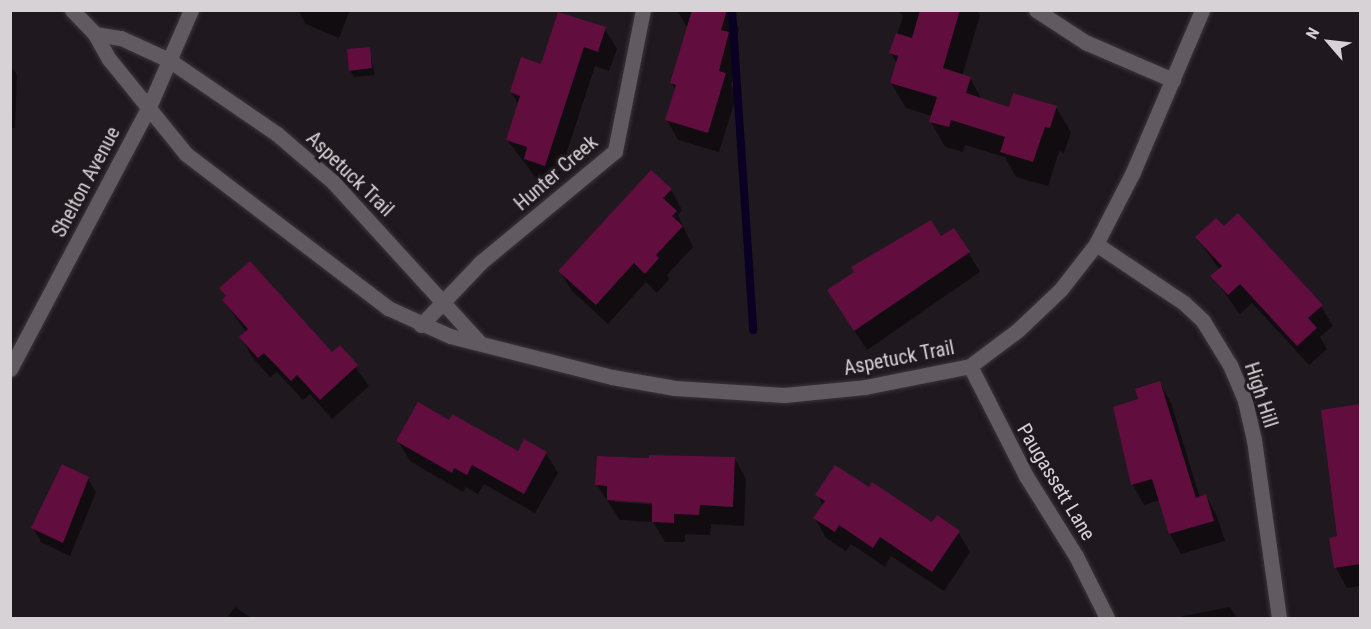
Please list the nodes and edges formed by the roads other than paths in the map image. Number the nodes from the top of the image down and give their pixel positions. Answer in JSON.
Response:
{"nodes":[{"id":1,"x":72,"y":10,"type":"edge"},
{"id":2,"x":191,"y":10,"type":"edge"},
{"id":3,"x":643,"y":10,"type":"edge"},
{"id":4,"x":1036,"y":10,"type":"edge"},
{"id":5,"x":1202,"y":10,"type":"edge"},
{"id":6,"x":95,"y":34,"type":"junction"},
{"id":7,"x":169,"y":60,"type":"junction"},
{"id":8,"x":1173,"y":80,"type":"junction"},
{"id":9,"x":149,"y":107,"type":"junction"},
{"id":10,"x":1096,"y":244,"type":"junction"},
{"id":11,"x":442,"y":299,"type":"junction"},
{"id":12,"x":421,"y":325,"type":"junction"},
{"id":13,"x":480,"y":343,"type":"junction"},
{"id":14,"x":970,"y":366,"type":"junction"},
{"id":15,"x":10,"y":369,"type":"edge"},
{"id":16,"x":1107,"y":618,"type":"edge"},
{"id":17,"x":1279,"y":618,"type":"edge"}],
"edges":[{"from":1,"to":6,"type":"street","name":"Aspetuck Trail"},
{"from":2,"to":7,"type":"street","name":"Shelton Avenue"},
{"from":3,"to":11,"type":"street","name":"Hunter Creek"},
{"from":4,"to":8,"type":"street"},
{"from":5,"to":8,"type":"street","name":"Aspetuck Trail"},
{"from":6,"to":7,"type":"street","name":"Aspetuck Trail"},
{"from":6,"to":9,"type":"street","name":"Aspetuck Trail"},
{"from":7,"to":9,"type":"street","name":"Shelton Avenue"},
{"from":7,"to":11,"type":"street","name":"Aspetuck Trail"},
{"from":8,"to":10,"type":"street","name":"Aspetuck Trail"},
{"from":9,"to":12,"type":"street","name":"Aspetuck Trail"},
{"from":9,"to":15,"type":"street","name":"Shelton Avenue"},
{"from":10,"to":14,"type":"street","name":"Aspetuck Trail"},
{"from":10,"to":17,"type":"street","name":"High Hill"},
{"from":11,"to":12,"type":"street","name":"Hunter Creek"},
{"from":11,"to":13,"type":"street","name":"Aspetuck Trail"},
{"from":12,"to":13,"type":"street","name":"Aspetuck Trail"},
{"from":13,"to":14,"type":"street","name":"Aspetuck Trail"},
{"from":14,"to":16,"type":"street","name":"Paugassett Lane"}]}
